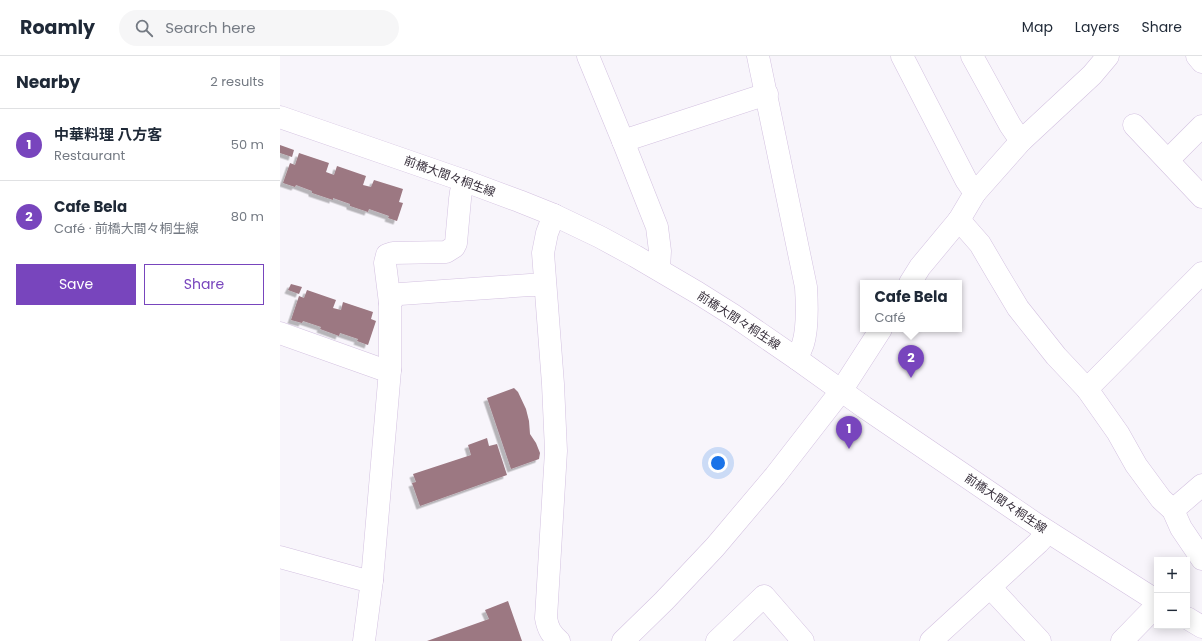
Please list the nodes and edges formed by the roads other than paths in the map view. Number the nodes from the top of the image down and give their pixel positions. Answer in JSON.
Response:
{"nodes":[{"id":1,"x":588,"y":56,"type":"edge"},
{"id":2,"x":758,"y":56,"type":"edge"},
{"id":3,"x":902,"y":56,"type":"edge"},
{"id":4,"x":972,"y":56,"type":"edge"},
{"id":5,"x":1108,"y":56,"type":"edge"},
{"id":6,"x":1197,"y":56,"type":"edge"},
{"id":7,"x":1202,"y":62,"type":"edge"},
{"id":8,"x":767,"y":94,"type":"junction"},
{"id":9,"x":280,"y":117,"type":"edge"},
{"id":10,"x":1134,"y":125,"type":"dead end"},
{"id":11,"x":1202,"y":126,"type":"edge"},
{"id":12,"x":623,"y":141,"type":"junction"},
{"id":13,"x":1021,"y":141,"type":"junction"},
{"id":14,"x":1168,"y":160,"type":"junction"},
{"id":15,"x":465,"y":181,"type":"junction"},
{"id":16,"x":975,"y":193,"type":"junction"},
{"id":17,"x":1202,"y":197,"type":"edge"},
{"id":18,"x":554,"y":215,"type":"junction"},
{"id":19,"x":959,"y":220,"type":"junction"},
{"id":20,"x":659,"y":269,"type":"junction"},
{"id":21,"x":1202,"y":274,"type":"edge"},
{"id":22,"x":912,"y":280,"type":"edge"},
{"id":23,"x":545,"y":285,"type":"junction"},
{"id":24,"x":390,"y":303,"type":"junction"},
{"id":25,"x":280,"y":330,"type":"edge"},
{"id":26,"x":880,"y":332,"type":"edge"},
{"id":27,"x":797,"y":359,"type":"junction"},
{"id":28,"x":390,"y":370,"type":"junction"},
{"id":29,"x":1087,"y":389,"type":"junction"},
{"id":30,"x":841,"y":391,"type":"junction"},
{"id":31,"x":1202,"y":485,"type":"edge"},
{"id":32,"x":1172,"y":510,"type":"junction"},
{"id":33,"x":1048,"y":532,"type":"junction"},
{"id":34,"x":280,"y":557,"type":"edge"},
{"id":35,"x":1202,"y":559,"type":"edge"},
{"id":36,"x":372,"y":580,"type":"junction"},
{"id":37,"x":990,"y":587,"type":"junction"},
{"id":38,"x":1154,"y":599,"type":"edge"},
{"id":39,"x":1154,"y":608,"type":"edge"},
{"id":40,"x":1190,"y":620,"type":"edge"},
{"id":41,"x":1202,"y":627,"type":"edge"},
{"id":42,"x":364,"y":641,"type":"edge"},
{"id":43,"x":559,"y":641,"type":"edge"},
{"id":44,"x":623,"y":641,"type":"edge"},
{"id":45,"x":717,"y":641,"type":"edge"},
{"id":46,"x":803,"y":641,"type":"edge"},
{"id":47,"x":931,"y":641,"type":"edge"},
{"id":48,"x":1040,"y":641,"type":"edge"},
{"id":49,"x":1122,"y":641,"type":"edge"}],
"edges":[{"from":1,"to":12,"type":"street"},
{"from":2,"to":8,"type":"street"},
{"from":3,"to":16,"type":"street"},
{"from":4,"to":13,"type":"street"},
{"from":5,"to":13,"type":"street"},
{"from":6,"to":7,"type":"street"},
{"from":8,"to":12,"type":"street"},
{"from":8,"to":27,"type":"street"},
{"from":9,"to":15,"type":"street","name":"前橋大間々桐生線"},
{"from":10,"to":14,"type":"street"},
{"from":11,"to":14,"type":"street"},
{"from":12,"to":20,"type":"street"},
{"from":13,"to":16,"type":"street"},
{"from":14,"to":17,"type":"street"},
{"from":15,"to":18,"type":"street","name":"前橋大間々桐生線"},
{"from":15,"to":24,"type":"street"},
{"from":16,"to":19,"type":"street"},
{"from":18,"to":20,"type":"street","name":"前橋大間々桐生線"},
{"from":18,"to":23,"type":"street"},
{"from":19,"to":22,"type":"street"},
{"from":19,"to":29,"type":"street"},
{"from":20,"to":27,"type":"street","name":"前橋大間々桐生線"},
{"from":21,"to":29,"type":"street"},
{"from":23,"to":24,"type":"street"},
{"from":23,"to":43,"type":"street"},
{"from":24,"to":28,"type":"street"},
{"from":25,"to":28,"type":"street"},
{"from":26,"to":30,"type":"street"},
{"from":27,"to":30,"type":"street","name":"前橋大間々桐生線"},
{"from":28,"to":36,"type":"street"},
{"from":29,"to":32,"type":"street"},
{"from":30,"to":33,"type":"street","name":"前橋大間々桐生線"},
{"from":30,"to":44,"type":"street"},
{"from":31,"to":32,"type":"street"},
{"from":32,"to":35,"type":"street"},
{"from":33,"to":37,"type":"street"},
{"from":33,"to":38,"type":"street","name":"前橋大間々桐生線"},
{"from":34,"to":36,"type":"street"},
{"from":36,"to":42,"type":"street"},
{"from":37,"to":47,"type":"street"},
{"from":37,"to":48,"type":"street"},
{"from":39,"to":49,"type":"street"},
{"from":40,"to":41,"type":"street"},
{"from":45,"to":46,"type":"street"}]}
